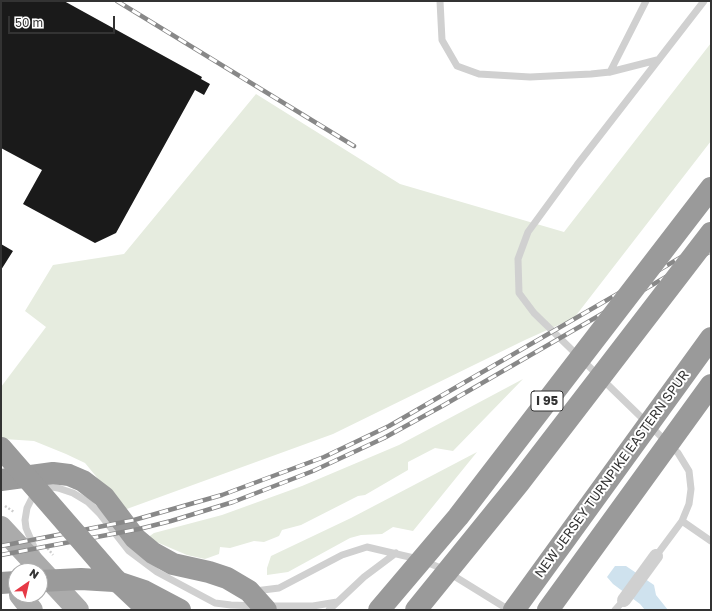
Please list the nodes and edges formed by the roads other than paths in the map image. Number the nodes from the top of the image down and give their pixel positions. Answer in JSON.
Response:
{"nodes":[{"id":1,"x":440,"y":1,"type":"edge"},
{"id":2,"x":646,"y":1,"type":"edge"},
{"id":3,"x":704,"y":1,"type":"edge"},
{"id":4,"x":657,"y":60,"type":"junction"},
{"id":5,"x":610,"y":72,"type":"junction"},
{"id":6,"x":711,"y":188,"type":"edge"},
{"id":7,"x":711,"y":233,"type":"edge"},
{"id":8,"x":711,"y":338,"type":"edge"},
{"id":9,"x":711,"y":386,"type":"edge"},
{"id":10,"x":1,"y":448,"type":"edge"},
{"id":11,"x":46,"y":474,"type":"junction"},
{"id":12,"x":1,"y":480,"type":"edge"},
{"id":13,"x":6,"y":511,"type":"edge"},
{"id":14,"x":682,"y":521,"type":"junction"},
{"id":15,"x":711,"y":541,"type":"edge"},
{"id":16,"x":396,"y":554,"type":"junction"},
{"id":17,"x":656,"y":556,"type":"joint"},
{"id":18,"x":35,"y":563,"type":"edge"},
{"id":19,"x":39,"y":563,"type":"edge"},
{"id":20,"x":1,"y":573,"type":"edge"},
{"id":21,"x":48,"y":578,"type":"edge"},
{"id":22,"x":8,"y":581,"type":"edge"},
{"id":23,"x":48,"y":582,"type":"edge"},
{"id":24,"x":259,"y":602,"type":"edge"},
{"id":25,"x":337,"y":602,"type":"junction"},
{"id":26,"x":620,"y":605,"type":"edge"},
{"id":27,"x":78,"y":610,"type":"edge"},
{"id":28,"x":148,"y":610,"type":"edge"},
{"id":29,"x":180,"y":610,"type":"edge"},
{"id":30,"x":329,"y":610,"type":"edge"},
{"id":31,"x":379,"y":610,"type":"edge"},
{"id":32,"x":416,"y":610,"type":"edge"},
{"id":33,"x":509,"y":610,"type":"edge"},
{"id":34,"x":514,"y":610,"type":"edge"},
{"id":35,"x":548,"y":610,"type":"edge"}],
"edges":[{"from":1,"to":5,"type":"lane"},
{"from":2,"to":5,"type":"lane"},
{"from":3,"to":4,"type":"lane"},
{"from":4,"to":5,"type":"lane"},
{"from":4,"to":14,"type":"lane"},
{"from":6,"to":31,"type":"highway","number":"I 95","bridge":true},
{"from":7,"to":32,"type":"highway","number":"I 95","bridge":true},
{"from":8,"to":34,"type":"highway","name":"NEW JERSEY TURNPIKE EASTERN SPUR","bridge":true},
{"from":9,"to":35,"type":"highway","bridge":true},
{"from":10,"to":28,"type":"highway","bridge":true},
{"from":11,"to":12,"type":"highway"},
{"from":11,"to":13,"type":"highway"},
{"from":11,"to":24,"type":"highway"},
{"from":13,"to":18,"type":"main road"},
{"from":14,"to":15,"type":"lane"},
{"from":14,"to":17,"type":"lane"},
{"from":16,"to":24,"type":"lane"},
{"from":16,"to":25,"type":"lane"},
{"from":16,"to":33,"type":"lane"},
{"from":17,"to":26,"type":"street"},
{"from":19,"to":24,"type":"lane"},
{"from":20,"to":22,"type":"main road"},
{"from":21,"to":29,"type":"highway","bridge":true},
{"from":23,"to":27,"type":"main road"},
{"from":24,"to":25,"type":"lane"},
{"from":25,"to":30,"type":"lane"}]}
